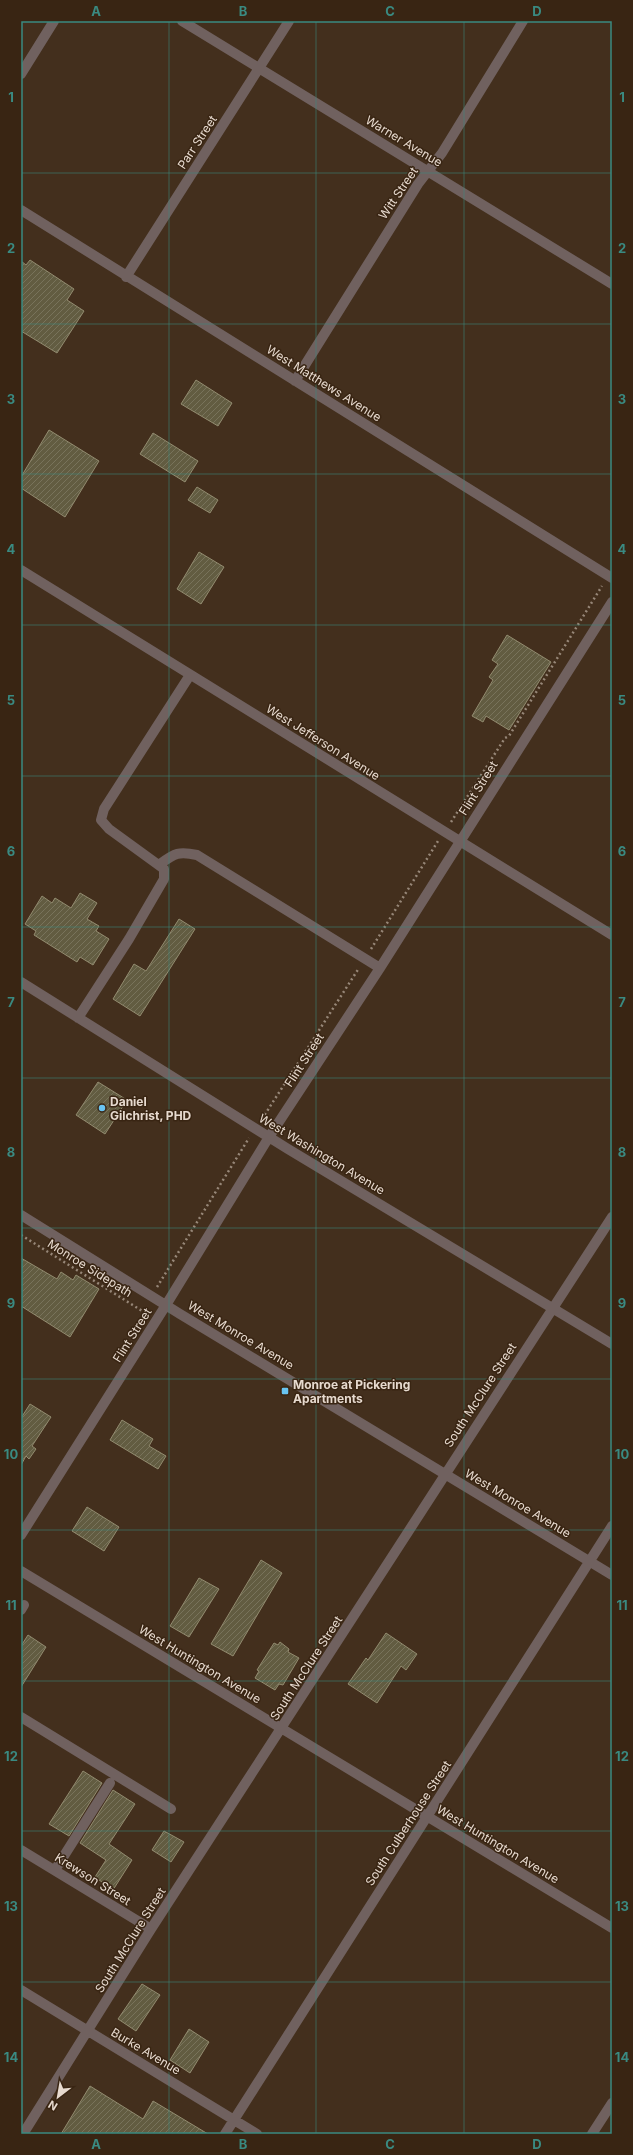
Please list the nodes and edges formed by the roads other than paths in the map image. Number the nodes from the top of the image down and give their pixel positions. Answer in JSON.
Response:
{"nodes":[{"id":1,"x":54,"y":21,"type":"edge"},
{"id":2,"x":182,"y":21,"type":"edge"},
{"id":3,"x":289,"y":21,"type":"edge"},
{"id":4,"x":523,"y":21,"type":"edge"},
{"id":5,"x":259,"y":69,"type":"junction"},
{"id":6,"x":21,"y":74,"type":"edge"},
{"id":7,"x":428,"y":171,"type":"junction"},
{"id":8,"x":21,"y":210,"type":"edge"},
{"id":9,"x":126,"y":277,"type":"junction"},
{"id":10,"x":612,"y":284,"type":"edge"},
{"id":11,"x":295,"y":380,"type":"junction"},
{"id":12,"x":21,"y":570,"type":"edge"},
{"id":13,"x":612,"y":578,"type":"edge"},
{"id":14,"x":612,"y":602,"type":"edge"},
{"id":15,"x":190,"y":675,"type":"junction"},
{"id":16,"x":460,"y":842,"type":"junction"},
{"id":17,"x":160,"y":864,"type":"junction"},
{"id":18,"x":612,"y":935,"type":"edge"},
{"id":19,"x":380,"y":968,"type":"junction"},
{"id":20,"x":21,"y":982,"type":"edge"},
{"id":21,"x":78,"y":1018,"type":"junction"},
{"id":22,"x":269,"y":1137,"type":"junction"},
{"id":23,"x":21,"y":1215,"type":"edge"},
{"id":24,"x":612,"y":1217,"type":"edge"},
{"id":25,"x":166,"y":1305,"type":"junction"},
{"id":26,"x":553,"y":1309,"type":"junction"},
{"id":27,"x":612,"y":1344,"type":"edge"},
{"id":28,"x":445,"y":1474,"type":"junction"},
{"id":29,"x":612,"y":1526,"type":"edge"},
{"id":30,"x":21,"y":1536,"type":"edge"},
{"id":31,"x":589,"y":1562,"type":"junction"},
{"id":32,"x":21,"y":1571,"type":"edge"},
{"id":33,"x":612,"y":1575,"type":"edge"},
{"id":34,"x":21,"y":1717,"type":"edge"},
{"id":35,"x":282,"y":1730,"type":"junction"},
{"id":36,"x":110,"y":1783,"type":"dead end"},
{"id":37,"x":171,"y":1809,"type":"dead end"},
{"id":38,"x":427,"y":1816,"type":"junction"},
{"id":39,"x":21,"y":1850,"type":"edge"},
{"id":40,"x":55,"y":1870,"type":"junction"},
{"id":41,"x":612,"y":1928,"type":"edge"},
{"id":42,"x":151,"y":1930,"type":"junction"},
{"id":43,"x":21,"y":1990,"type":"edge"},
{"id":44,"x":88,"y":2031,"type":"junction"},
{"id":45,"x":612,"y":2103,"type":"edge"},
{"id":46,"x":234,"y":2120,"type":"junction"},
{"id":47,"x":23,"y":2134,"type":"edge"},
{"id":48,"x":225,"y":2134,"type":"edge"},
{"id":49,"x":257,"y":2134,"type":"edge"},
{"id":50,"x":592,"y":2134,"type":"edge"}],
"edges":[{"from":1,"to":6,"type":"street"},
{"from":2,"to":5,"type":"street","name":"Warner Avenue"},
{"from":3,"to":5,"type":"street","name":"Parr Street"},
{"from":4,"to":7,"type":"street","name":"Witt Street"},
{"from":5,"to":7,"type":"street","name":"Warner Avenue"},
{"from":5,"to":9,"type":"street","name":"Parr Street"},
{"from":7,"to":10,"type":"street","name":"Warner Avenue"},
{"from":7,"to":11,"type":"street","name":"Witt Street"},
{"from":8,"to":9,"type":"street","name":"West Matthews Avenue"},
{"from":9,"to":11,"type":"street","name":"West Matthews Avenue"},
{"from":11,"to":13,"type":"street","name":"West Matthews Avenue"},
{"from":12,"to":15,"type":"street","name":"West Jefferson Avenue"},
{"from":14,"to":16,"type":"street","name":"Flint Street"},
{"from":15,"to":16,"type":"street","name":"West Jefferson Avenue"},
{"from":15,"to":17,"type":"street"},
{"from":16,"to":18,"type":"street","name":"West Jefferson Avenue"},
{"from":16,"to":19,"type":"street","name":"Flint Street"},
{"from":17,"to":19,"type":"street"},
{"from":17,"to":21,"type":"street"},
{"from":19,"to":22,"type":"street","name":"Flint Street"},
{"from":20,"to":21,"type":"street","name":"West Washington Avenue"},
{"from":21,"to":22,"type":"street","name":"West Washington Avenue"},
{"from":22,"to":25,"type":"street","name":"Flint Street"},
{"from":22,"to":26,"type":"street","name":"West Washington Avenue"},
{"from":23,"to":25,"type":"street","name":"West Monroe Avenue"},
{"from":24,"to":26,"type":"street","name":"South McClure Street"},
{"from":25,"to":28,"type":"street","name":"West Monroe Avenue"},
{"from":25,"to":30,"type":"street","name":"Flint Street"},
{"from":26,"to":27,"type":"street","name":"West Washington Avenue"},
{"from":26,"to":28,"type":"street","name":"South McClure Street"},
{"from":28,"to":31,"type":"street","name":"West Monroe Avenue"},
{"from":28,"to":35,"type":"street","name":"South McClure Street"},
{"from":29,"to":31,"type":"street","name":"South Culberhouse Street"},
{"from":31,"to":33,"type":"street","name":"West Monroe Avenue"},
{"from":31,"to":38,"type":"street","name":"South Culberhouse Street"},
{"from":32,"to":35,"type":"street","name":"West Huntington Avenue"},
{"from":34,"to":37,"type":"street"},
{"from":35,"to":38,"type":"street","name":"West Huntington Avenue"},
{"from":35,"to":42,"type":"street","name":"South McClure Street"},
{"from":36,"to":40,"type":"street"},
{"from":38,"to":41,"type":"street","name":"West Huntington Avenue"},
{"from":38,"to":46,"type":"street","name":"South Culberhouse Street"},
{"from":39,"to":40,"type":"street","name":"Krewson Street"},
{"from":40,"to":42,"type":"street","name":"Krewson Street"},
{"from":42,"to":44,"type":"street","name":"South McClure Street"},
{"from":43,"to":44,"type":"street","name":"Burke Avenue"},
{"from":44,"to":46,"type":"street","name":"Burke Avenue"},
{"from":44,"to":47,"type":"street","name":"South McClure Street"},
{"from":45,"to":50,"type":"street"},
{"from":46,"to":48,"type":"street","name":"South Culberhouse Street"},
{"from":46,"to":49,"type":"street","name":"Burke Avenue"}]}
